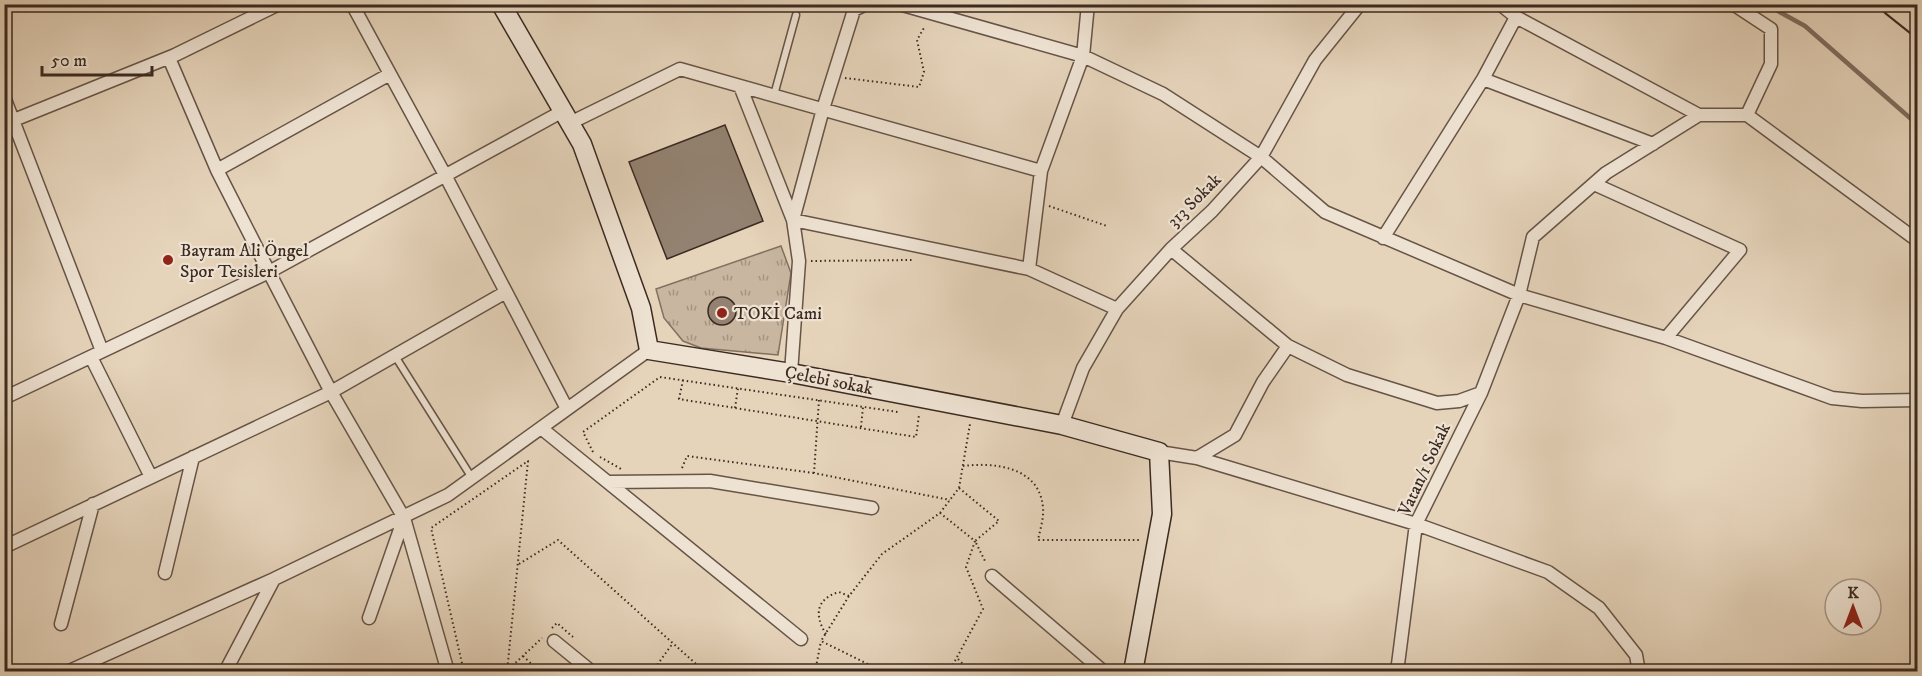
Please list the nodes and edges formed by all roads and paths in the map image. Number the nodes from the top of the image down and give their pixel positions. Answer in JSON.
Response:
{"nodes":[{"id":1,"x":279,"y":4,"type":"edge"},
{"id":2,"x":352,"y":4,"type":"edge"},
{"id":3,"x":501,"y":4,"type":"edge"},
{"id":4,"x":866,"y":4,"type":"edge"},
{"id":5,"x":899,"y":4,"type":"edge"},
{"id":6,"x":1088,"y":4,"type":"edge"},
{"id":7,"x":1360,"y":4,"type":"edge"},
{"id":8,"x":1500,"y":4,"type":"edge"},
{"id":9,"x":1733,"y":4,"type":"edge"},
{"id":10,"x":1893,"y":4,"type":"edge"},
{"id":11,"x":932,"y":14,"type":"junction"},
{"id":12,"x":796,"y":15,"type":"dead end"},
{"id":13,"x":1516,"y":17,"type":"junction"},
{"id":14,"x":1917,"y":24,"type":"edge"},
{"id":15,"x":1083,"y":56,"type":"junction"},
{"id":16,"x":169,"y":58,"type":"junction"},
{"id":17,"x":390,"y":74,"type":"junction"},
{"id":18,"x":833,"y":77,"type":"junction"},
{"id":19,"x":1483,"y":78,"type":"junction"},
{"id":20,"x":740,"y":86,"type":"junction"},
{"id":21,"x":774,"y":96,"type":"junction"},
{"id":22,"x":4,"y":97,"type":"edge"},
{"id":23,"x":823,"y":110,"type":"junction"},
{"id":24,"x":1699,"y":115,"type":"junction"},
{"id":25,"x":1748,"y":115,"type":"junction"},
{"id":26,"x":567,"y":117,"type":"junction"},
{"id":27,"x":10,"y":122,"type":"edge"},
{"id":28,"x":1653,"y":144,"type":"junction"},
{"id":29,"x":1261,"y":157,"type":"junction"},
{"id":30,"x":218,"y":170,"type":"junction"},
{"id":31,"x":1041,"y":171,"type":"junction"},
{"id":32,"x":445,"y":176,"type":"junction"},
{"id":33,"x":1594,"y":184,"type":"junction"},
{"id":34,"x":1037,"y":202,"type":"junction"},
{"id":35,"x":793,"y":220,"type":"junction"},
{"id":36,"x":1107,"y":226,"type":"dead end"},
{"id":37,"x":1383,"y":238,"type":"junction"},
{"id":38,"x":1917,"y":241,"type":"edge"},
{"id":39,"x":1170,"y":249,"type":"junction"},
{"id":40,"x":918,"y":260,"type":"dead end"},
{"id":41,"x":799,"y":261,"type":"junction"},
{"id":42,"x":1029,"y":270,"type":"junction"},
{"id":43,"x":269,"y":272,"type":"junction"},
{"id":44,"x":506,"y":292,"type":"junction"},
{"id":45,"x":1519,"y":295,"type":"junction"},
{"id":46,"x":1117,"y":309,"type":"junction"},
{"id":47,"x":1666,"y":338,"type":"junction"},
{"id":48,"x":1288,"y":346,"type":"junction"},
{"id":49,"x":649,"y":350,"type":"junction"},
{"id":50,"x":96,"y":354,"type":"junction"},
{"id":51,"x":394,"y":356,"type":"junction"},
{"id":52,"x":791,"y":373,"type":"junction"},
{"id":53,"x":682,"y":380,"type":"junction"},
{"id":54,"x":738,"y":388,"type":"junction"},
{"id":55,"x":331,"y":392,"type":"junction"},
{"id":56,"x":6,"y":393,"type":"edge"},
{"id":57,"x":1481,"y":393,"type":"junction"},
{"id":58,"x":819,"y":400,"type":"junction"},
{"id":59,"x":1917,"y":400,"type":"edge"},
{"id":60,"x":863,"y":406,"type":"junction"},
{"id":61,"x":735,"y":408,"type":"junction"},
{"id":62,"x":567,"y":409,"type":"junction"},
{"id":63,"x":908,"y":413,"type":"dead end"},
{"id":64,"x":929,"y":416,"type":"dead end"},
{"id":65,"x":817,"y":420,"type":"junction"},
{"id":66,"x":970,"y":422,"type":"dead end"},
{"id":67,"x":1062,"y":425,"type":"junction"},
{"id":68,"x":861,"y":427,"type":"junction"},
{"id":69,"x":541,"y":428,"type":"junction"},
{"id":70,"x":1159,"y":452,"type":"junction"},
{"id":71,"x":193,"y":457,"type":"junction"},
{"id":72,"x":1197,"y":458,"type":"junction"},
{"id":73,"x":963,"y":466,"type":"junction"},
{"id":74,"x":622,"y":469,"type":"dead end"},
{"id":75,"x":680,"y":471,"type":"dead end"},
{"id":76,"x":814,"y":473,"type":"junction"},
{"id":77,"x":151,"y":477,"type":"junction"},
{"id":78,"x":472,"y":478,"type":"junction"},
{"id":79,"x":608,"y":482,"type":"junction"},
{"id":80,"x":959,"y":488,"type":"junction"},
{"id":81,"x":950,"y":500,"type":"junction"},
{"id":82,"x":93,"y":504,"type":"junction"},
{"id":83,"x":872,"y":508,"type":"dead end"},
{"id":84,"x":940,"y":513,"type":"junction"},
{"id":85,"x":404,"y":518,"type":"junction"},
{"id":86,"x":1416,"y":524,"type":"junction"},
{"id":87,"x":1142,"y":540,"type":"dead end"},
{"id":88,"x":975,"y":541,"type":"junction"},
{"id":89,"x":4,"y":547,"type":"edge"},
{"id":90,"x":519,"y":564,"type":"junction"},
{"id":91,"x":165,"y":573,"type":"dead end"},
{"id":92,"x":992,"y":576,"type":"joint"},
{"id":93,"x":274,"y":579,"type":"junction"},
{"id":94,"x":849,"y":596,"type":"junction"},
{"id":95,"x":369,"y":618,"type":"dead end"},
{"id":96,"x":61,"y":624,"type":"dead end"},
{"id":97,"x":826,"y":634,"type":"junction"},
{"id":98,"x":801,"y":639,"type":"dead end"},
{"id":99,"x":555,"y":641,"type":"dead end"},
{"id":100,"x":821,"y":641,"type":"junction"},
{"id":101,"x":673,"y":643,"type":"junction"},
{"id":102,"x":523,"y":656,"type":"dead end"},
{"id":103,"x":957,"y":658,"type":"junction"},
{"id":104,"x":67,"y":672,"type":"edge"},
{"id":105,"x":225,"y":672,"type":"edge"},
{"id":106,"x":448,"y":672,"type":"edge"},
{"id":107,"x":464,"y":672,"type":"edge"},
{"id":108,"x":507,"y":672,"type":"edge"},
{"id":109,"x":540,"y":672,"type":"edge"},
{"id":110,"x":592,"y":672,"type":"edge"},
{"id":111,"x":652,"y":672,"type":"edge"},
{"id":112,"x":705,"y":672,"type":"edge"},
{"id":113,"x":815,"y":672,"type":"edge"},
{"id":114,"x":884,"y":672,"type":"edge"},
{"id":115,"x":949,"y":672,"type":"edge"},
{"id":116,"x":971,"y":672,"type":"edge"},
{"id":117,"x":1104,"y":672,"type":"edge"},
{"id":118,"x":1133,"y":672,"type":"edge"},
{"id":119,"x":1397,"y":672,"type":"edge"},
{"id":120,"x":1639,"y":672,"type":"edge"}],
"edges":[{"from":1,"to":16,"type":"street"},
{"from":2,"to":17,"type":"street"},
{"from":3,"to":26,"type":"street"},
{"from":4,"to":18,"type":"street"},
{"from":5,"to":11,"type":"street"},
{"from":6,"to":15,"type":"street"},
{"from":7,"to":29,"type":"street","name":"313 Sokak"},
{"from":8,"to":13,"type":"street"},
{"from":9,"to":25,"type":"street"},
{"from":10,"to":14,"type":"highway"},
{"from":11,"to":15,"type":"street"},
{"from":11,"to":18,"type":"path"},
{"from":12,"to":21,"type":"lane"},
{"from":13,"to":19,"type":"street"},
{"from":13,"to":24,"type":"street"},
{"from":15,"to":29,"type":"street"},
{"from":15,"to":31,"type":"street"},
{"from":16,"to":27,"type":"street"},
{"from":16,"to":30,"type":"street"},
{"from":17,"to":30,"type":"street"},
{"from":17,"to":32,"type":"street"},
{"from":18,"to":23,"type":"street"},
{"from":19,"to":28,"type":"street"},
{"from":19,"to":37,"type":"street"},
{"from":20,"to":21,"type":"street"},
{"from":20,"to":26,"type":"street"},
{"from":20,"to":35,"type":"street"},
{"from":21,"to":23,"type":"street"},
{"from":22,"to":27,"type":"street"},
{"from":23,"to":31,"type":"street"},
{"from":23,"to":35,"type":"street"},
{"from":24,"to":25,"type":"street"},
{"from":24,"to":28,"type":"street","name":"Vatan/1 Sokak"},
{"from":25,"to":38,"type":"street"},
{"from":26,"to":32,"type":"street"},
{"from":26,"to":49,"type":"street"},
{"from":27,"to":50,"type":"street"},
{"from":28,"to":33,"type":"street","name":"Vatan/1 Sokak"},
{"from":29,"to":37,"type":"street"},
{"from":29,"to":39,"type":"street","name":"313 Sokak"},
{"from":30,"to":43,"type":"street"},
{"from":31,"to":34,"type":"street"},
{"from":32,"to":43,"type":"street"},
{"from":32,"to":44,"type":"street"},
{"from":33,"to":45,"type":"street","name":"Vatan/1 Sokak"},
{"from":33,"to":47,"type":"street"},
{"from":34,"to":36,"type":"path"},
{"from":34,"to":42,"type":"street"},
{"from":35,"to":41,"type":"street"},
{"from":35,"to":42,"type":"street"},
{"from":37,"to":45,"type":"street"},
{"from":39,"to":46,"type":"street","name":"313 Sokak"},
{"from":39,"to":48,"type":"street"},
{"from":40,"to":41,"type":"path"},
{"from":41,"to":52,"type":"street"},
{"from":42,"to":46,"type":"street"},
{"from":43,"to":50,"type":"street"},
{"from":43,"to":55,"type":"street"},
{"from":44,"to":51,"type":"street"},
{"from":44,"to":62,"type":"street"},
{"from":45,"to":47,"type":"street"},
{"from":45,"to":57,"type":"street","name":"Vatan/1 Sokak"},
{"from":46,"to":67,"type":"street","name":"313 Sokak"},
{"from":47,"to":59,"type":"street"},
{"from":48,"to":57,"type":"street"},
{"from":48,"to":72,"type":"street"},
{"from":49,"to":52,"type":"street","name":"Çelebi sokak"},
{"from":49,"to":62,"type":"street"},
{"from":50,"to":56,"type":"street"},
{"from":50,"to":77,"type":"street"},
{"from":51,"to":55,"type":"street"},
{"from":51,"to":78,"type":"lane"},
{"from":52,"to":67,"type":"street","name":"Çelebi sokak"},
{"from":53,"to":54,"type":"path"},
{"from":53,"to":61,"type":"path"},
{"from":53,"to":74,"type":"path"},
{"from":54,"to":58,"type":"path"},
{"from":54,"to":61,"type":"path"},
{"from":55,"to":71,"type":"street"},
{"from":55,"to":85,"type":"street"},
{"from":57,"to":86,"type":"street","name":"Vatan/1 Sokak"},
{"from":58,"to":60,"type":"path"},
{"from":58,"to":65,"type":"path"},
{"from":60,"to":63,"type":"path"},
{"from":60,"to":68,"type":"path"},
{"from":61,"to":65,"type":"path"},
{"from":62,"to":69,"type":"street"},
{"from":64,"to":68,"type":"path"},
{"from":65,"to":68,"type":"path"},
{"from":65,"to":76,"type":"path"},
{"from":66,"to":73,"type":"path"},
{"from":67,"to":70,"type":"street","name":"Çelebi sokak"},
{"from":69,"to":78,"type":"street"},
{"from":69,"to":79,"type":"street"},
{"from":70,"to":72,"type":"street"},
{"from":70,"to":118,"type":"street"},
{"from":71,"to":77,"type":"street"},
{"from":71,"to":91,"type":"street"},
{"from":72,"to":86,"type":"street"},
{"from":73,"to":80,"type":"path"},
{"from":73,"to":87,"type":"path"},
{"from":75,"to":76,"type":"path"},
{"from":76,"to":81,"type":"path"},
{"from":77,"to":82,"type":"street"},
{"from":78,"to":85,"type":"street"},
{"from":79,"to":83,"type":"street"},
{"from":79,"to":98,"type":"street"},
{"from":80,"to":81,"type":"path"},
{"from":80,"to":88,"type":"path"},
{"from":81,"to":84,"type":"path"},
{"from":82,"to":89,"type":"street"},
{"from":82,"to":96,"type":"street"},
{"from":84,"to":88,"type":"path"},
{"from":84,"to":94,"type":"path"},
{"from":85,"to":93,"type":"street"},
{"from":85,"to":95,"type":"street"},
{"from":85,"to":106,"type":"street"},
{"from":86,"to":119,"type":"street","name":"Vatan/1 Sokak"},
{"from":86,"to":120,"type":"street"},
{"from":88,"to":92,"type":"path"},
{"from":88,"to":103,"type":"path"},
{"from":90,"to":101,"type":"path"},
{"from":90,"to":107,"type":"path"},
{"from":90,"to":108,"type":"path"},
{"from":92,"to":117,"type":"street"},
{"from":93,"to":104,"type":"street"},
{"from":93,"to":105,"type":"street"},
{"from":94,"to":97,"type":"path"},
{"from":94,"to":97,"type":"path"},
{"from":97,"to":100,"type":"path"},
{"from":99,"to":110,"type":"street"},
{"from":100,"to":113,"type":"path"},
{"from":100,"to":114,"type":"path"},
{"from":101,"to":111,"type":"path"},
{"from":101,"to":112,"type":"path"},
{"from":102,"to":109,"type":"path"},
{"from":103,"to":115,"type":"path"},
{"from":103,"to":116,"type":"path"}]}
